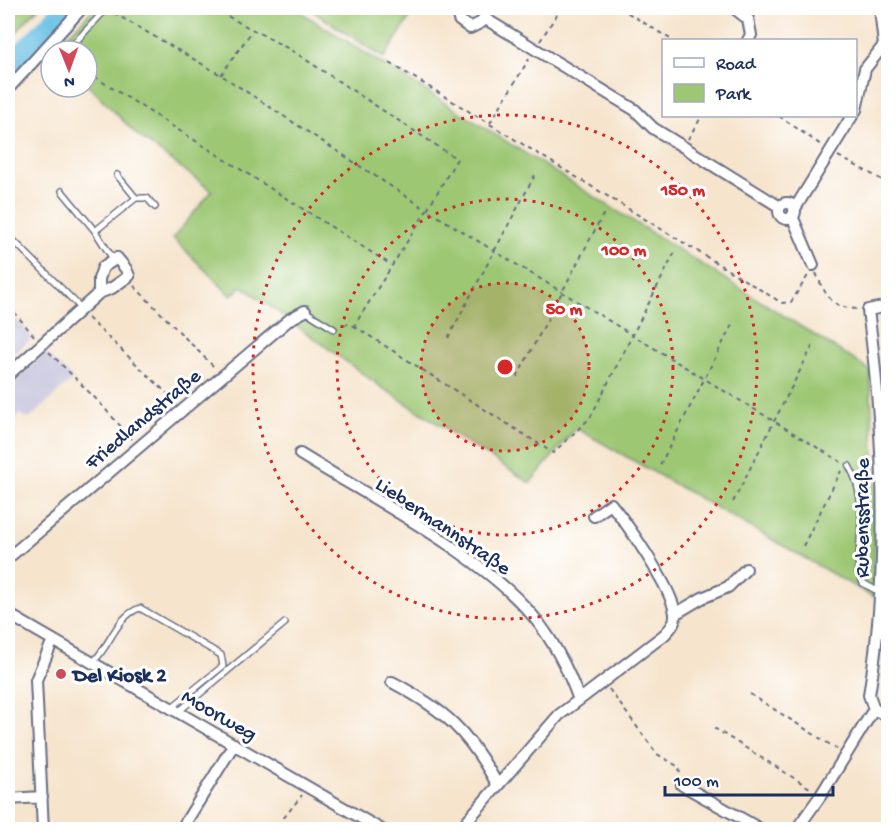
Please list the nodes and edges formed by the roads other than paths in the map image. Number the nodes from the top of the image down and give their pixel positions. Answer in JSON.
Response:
{"nodes":[{"id":1,"x":82,"y":8,"type":"edge"},
{"id":2,"x":105,"y":8,"type":"edge"},
{"id":3,"x":459,"y":8,"type":"edge"},
{"id":4,"x":734,"y":8,"type":"edge"},
{"id":5,"x":880,"y":8,"type":"edge"},
{"id":6,"x":484,"y":13,"type":"edge"},
{"id":7,"x":52,"y":39,"type":"edge"},
{"id":8,"x":76,"y":39,"type":"edge"},
{"id":9,"x":749,"y":39,"type":"edge"},
{"id":10,"x":886,"y":46,"type":"edge"},
{"id":11,"x":39,"y":53,"type":"edge"},
{"id":12,"x":8,"y":89,"type":"edge"},
{"id":13,"x":857,"y":102,"type":"edge"},
{"id":14,"x":851,"y":117,"type":"edge"},
{"id":15,"x":117,"y":175,"type":"dead end"},
{"id":16,"x":62,"y":190,"type":"dead end"},
{"id":17,"x":136,"y":198,"type":"junction"},
{"id":18,"x":155,"y":207,"type":"dead end"},
{"id":19,"x":793,"y":213,"type":"junction"},
{"id":20,"x":95,"y":231,"type":"junction"},
{"id":21,"x":8,"y":235,"type":"edge"},
{"id":22,"x":113,"y":258,"type":"junction"},
{"id":23,"x":813,"y":266,"type":"road end"},
{"id":24,"x":99,"y":293,"type":"junction"},
{"id":25,"x":888,"y":306,"type":"edge"},
{"id":26,"x":81,"y":309,"type":"junction"},
{"id":27,"x":305,"y":311,"type":"joint"},
{"id":28,"x":334,"y":329,"type":"road end"},
{"id":29,"x":8,"y":375,"type":"edge"},
{"id":30,"x":300,"y":454,"type":"dead end"},
{"id":31,"x":849,"y":466,"type":"dead end"},
{"id":32,"x":594,"y":516,"type":"dead end"},
{"id":33,"x":8,"y":558,"type":"edge"},
{"id":34,"x":746,"y":569,"type":"dead end"},
{"id":35,"x":881,"y":592,"type":"junction"},
{"id":36,"x":8,"y":614,"type":"edge"},
{"id":37,"x":675,"y":614,"type":"junction"},
{"id":38,"x":285,"y":622,"type":"dead end"},
{"id":39,"x":53,"y":640,"type":"junction"},
{"id":40,"x":92,"y":663,"type":"junction"},
{"id":41,"x":392,"y":682,"type":"dead end"},
{"id":42,"x":579,"y":700,"type":"junction"},
{"id":43,"x":874,"y":709,"type":"junction"},
{"id":44,"x":174,"y":710,"type":"junction"},
{"id":45,"x":888,"y":717,"type":"edge"},
{"id":46,"x":234,"y":744,"type":"junction"},
{"id":47,"x":496,"y":784,"type":"junction"},
{"id":48,"x":682,"y":785,"type":"road end"},
{"id":49,"x":42,"y":797,"type":"junction"},
{"id":50,"x":8,"y":799,"type":"edge"},
{"id":51,"x":43,"y":830,"type":"edge"},
{"id":52,"x":181,"y":830,"type":"edge"},
{"id":53,"x":382,"y":830,"type":"edge"},
{"id":54,"x":459,"y":830,"type":"edge"},
{"id":55,"x":762,"y":830,"type":"edge"},
{"id":56,"x":796,"y":830,"type":"edge"}],
"edges":[{"from":1,"to":7,"type":"street"},
{"from":2,"to":8,"type":"lane"},
{"from":3,"to":6,"type":"street"},
{"from":4,"to":9,"type":"street"},
{"from":5,"to":10,"type":"street"},
{"from":6,"to":19,"type":"street"},
{"from":10,"to":13,"type":"street"},
{"from":11,"to":12,"type":"street"},
{"from":14,"to":19,"type":"street"},
{"from":15,"to":17,"type":"lane"},
{"from":16,"to":20,"type":"lane"},
{"from":17,"to":18,"type":"lane"},
{"from":17,"to":20,"type":"lane"},
{"from":19,"to":23,"type":"street"},
{"from":20,"to":22,"type":"lane"},
{"from":21,"to":26,"type":"lane"},
{"from":22,"to":24,"type":"street"},
{"from":22,"to":24,"type":"street"},
{"from":24,"to":26,"type":"street"},
{"from":25,"to":35,"type":"street","name":"Rubensstraße"},
{"from":26,"to":29,"type":"street"},
{"from":27,"to":28,"type":"lane"},
{"from":27,"to":33,"type":"street","name":"Friedlandstraße"},
{"from":30,"to":42,"type":"street","name":"Liebermannstraße"},
{"from":31,"to":35,"type":"lane"},
{"from":32,"to":37,"type":"street"},
{"from":34,"to":37,"type":"street"},
{"from":35,"to":43,"type":"street","name":"Rubensstraße"},
{"from":36,"to":39,"type":"street","name":"Moorweg"},
{"from":37,"to":42,"type":"street"},
{"from":38,"to":44,"type":"lane"},
{"from":39,"to":40,"type":"street","name":"Moorweg"},
{"from":39,"to":49,"type":"street"},
{"from":40,"to":44,"type":"street","name":"Moorweg"},
{"from":40,"to":44,"type":"lane"},
{"from":41,"to":47,"type":"street"},
{"from":42,"to":47,"type":"street"},
{"from":43,"to":45,"type":"street"},
{"from":43,"to":56,"type":"street"},
{"from":44,"to":46,"type":"street","name":"Moorweg"},
{"from":46,"to":52,"type":"street"},
{"from":46,"to":53,"type":"street","name":"Moorweg"},
{"from":47,"to":54,"type":"street"},
{"from":48,"to":55,"type":"street"},
{"from":49,"to":50,"type":"street"},
{"from":49,"to":51,"type":"street"}]}
